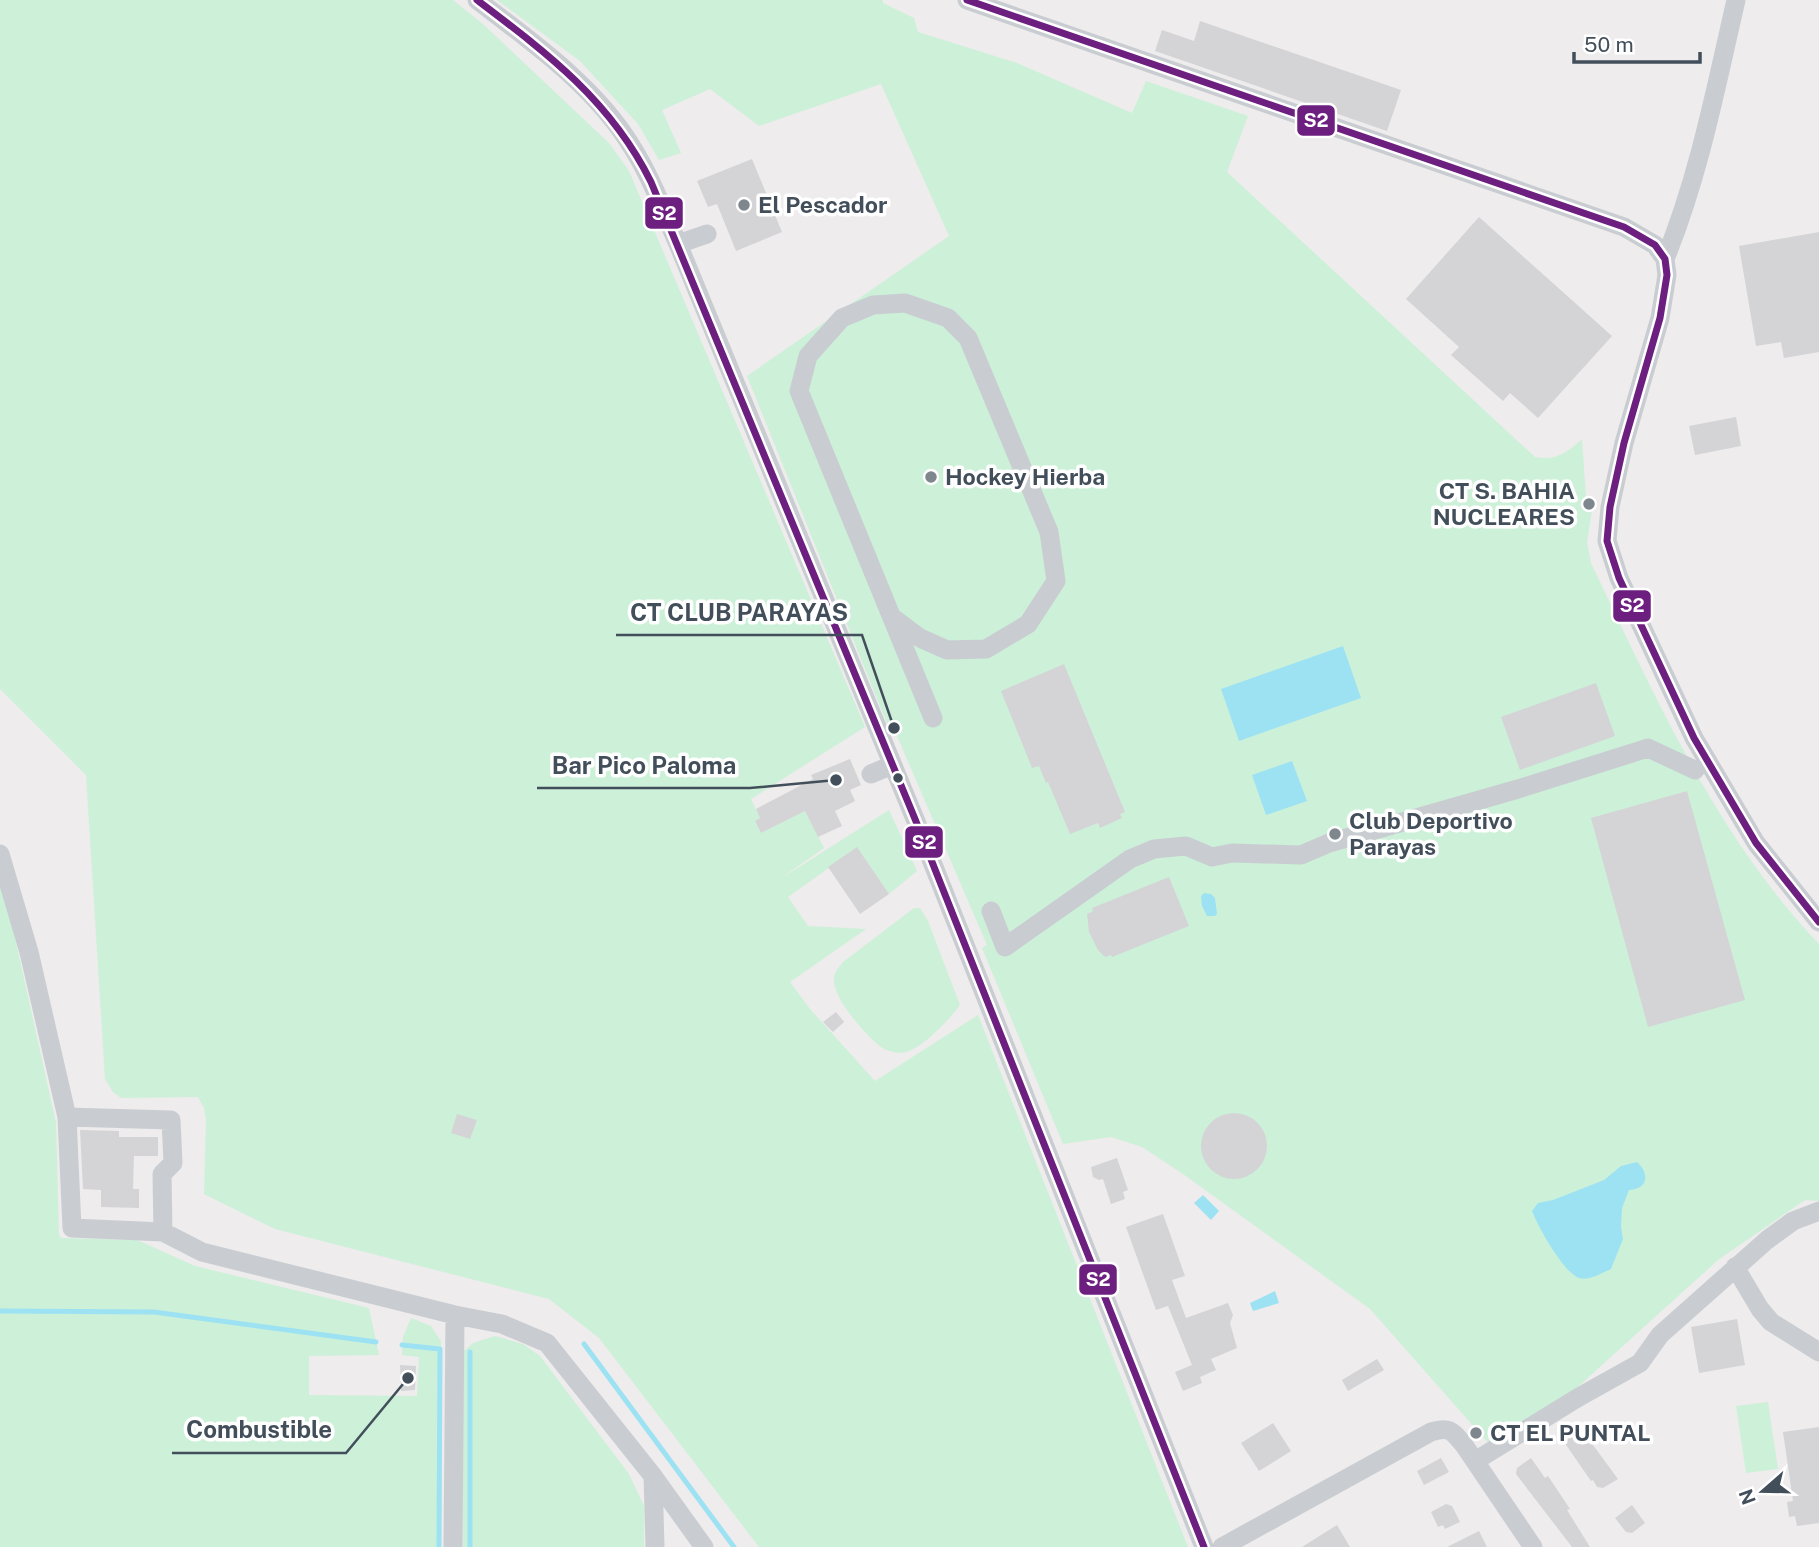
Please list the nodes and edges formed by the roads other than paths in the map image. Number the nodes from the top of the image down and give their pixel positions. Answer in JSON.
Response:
{"nodes":[{"id":1,"x":477,"y":0,"type":"edge"},
{"id":2,"x":967,"y":0,"type":"edge"},
{"id":3,"x":1736,"y":0,"type":"edge"},
{"id":4,"x":707,"y":234,"type":"dead end"},
{"id":5,"x":678,"y":244,"type":"junction"},
{"id":6,"x":1665,"y":259,"type":"junction"},
{"id":7,"x":891,"y":617,"type":"junction"},
{"id":8,"x":933,"y":718,"type":"dead end"},
{"id":9,"x":892,"y":765,"type":"junction"},
{"id":10,"x":1695,"y":770,"type":"dead end"},
{"id":11,"x":871,"y":774,"type":"dead end"},
{"id":12,"x":0,"y":854,"type":"edge"},
{"id":13,"x":991,"y":911,"type":"dead end"},
{"id":14,"x":1819,"y":922,"type":"edge"},
{"id":15,"x":67,"y":1117,"type":"junction"},
{"id":16,"x":1819,"y":1211,"type":"edge"},
{"id":17,"x":163,"y":1232,"type":"junction"},
{"id":18,"x":1735,"y":1267,"type":"junction"},
{"id":19,"x":455,"y":1315,"type":"junction"},
{"id":20,"x":1819,"y":1352,"type":"edge"},
{"id":21,"x":1475,"y":1461,"type":"junction"},
{"id":22,"x":653,"y":1476,"type":"junction"},
{"id":23,"x":453,"y":1547,"type":"edge"},
{"id":24,"x":655,"y":1547,"type":"edge"},
{"id":25,"x":704,"y":1547,"type":"edge"},
{"id":26,"x":1204,"y":1547,"type":"edge"},
{"id":27,"x":1222,"y":1547,"type":"edge"},
{"id":28,"x":1533,"y":1547,"type":"edge"}],
"edges":[{"from":1,"to":5,"type":"street"},
{"from":2,"to":6,"type":"street"},
{"from":3,"to":6,"type":"street"},
{"from":4,"to":5,"type":"street"},
{"from":5,"to":9,"type":"street"},
{"from":6,"to":14,"type":"street"},
{"from":7,"to":7,"type":"street"},
{"from":7,"to":8,"type":"street"},
{"from":9,"to":11,"type":"street"},
{"from":9,"to":26,"type":"street"},
{"from":10,"to":13,"type":"street"},
{"from":12,"to":15,"type":"street"},
{"from":15,"to":17,"type":"street"},
{"from":15,"to":17,"type":"street"},
{"from":16,"to":18,"type":"street"},
{"from":17,"to":19,"type":"street"},
{"from":18,"to":20,"type":"street"},
{"from":18,"to":21,"type":"street"},
{"from":19,"to":22,"type":"street"},
{"from":19,"to":23,"type":"street"},
{"from":21,"to":27,"type":"street"},
{"from":21,"to":28,"type":"street"},
{"from":22,"to":24,"type":"street"},
{"from":22,"to":25,"type":"street"}]}
